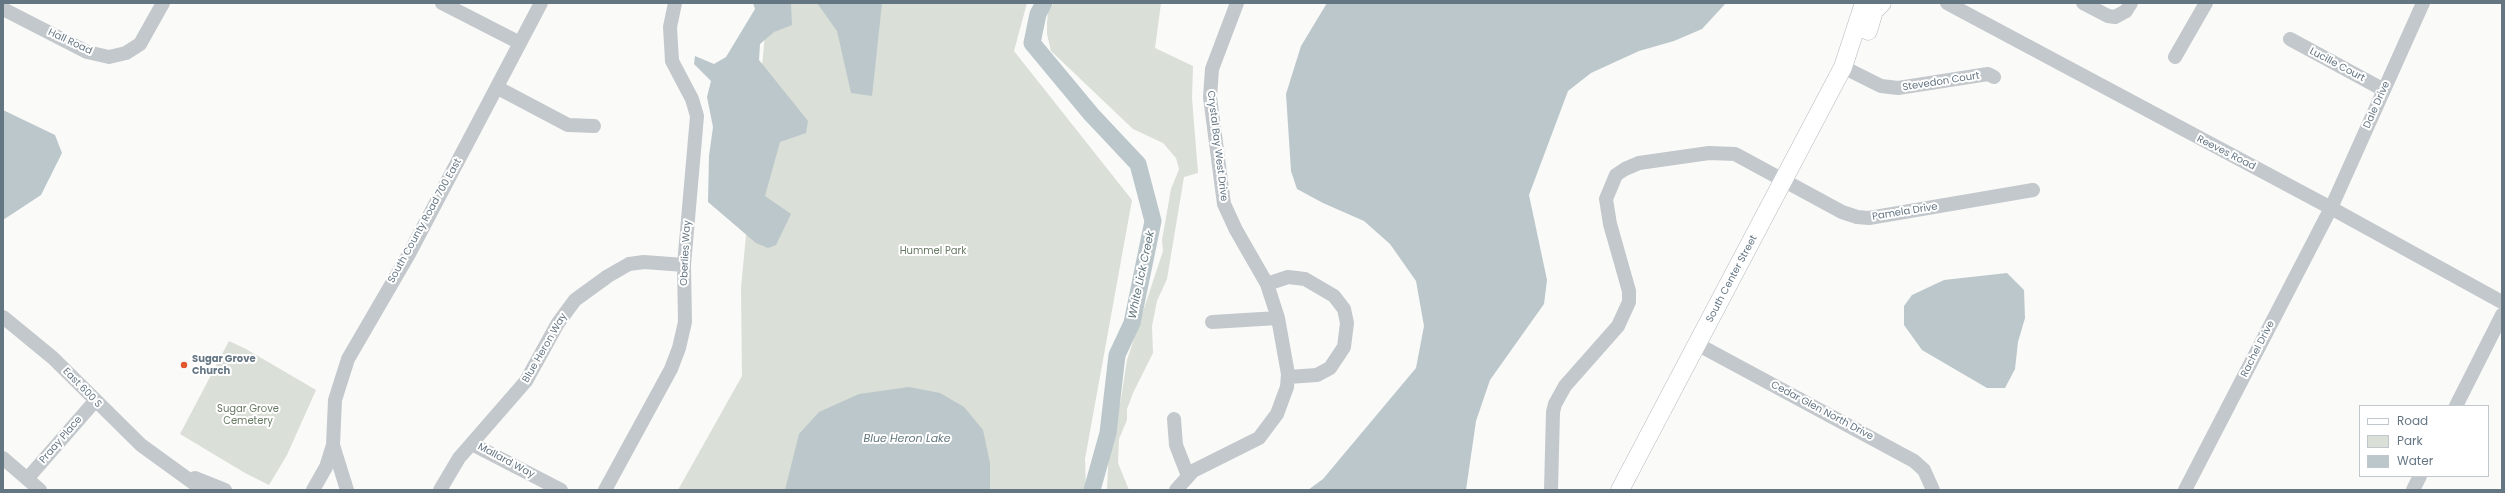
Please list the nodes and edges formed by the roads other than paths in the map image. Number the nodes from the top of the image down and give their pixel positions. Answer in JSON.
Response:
{"nodes":[{"id":1,"x":163,"y":3,"type":"edge"},
{"id":2,"x":442,"y":3,"type":"edge"},
{"id":3,"x":541,"y":3,"type":"edge"},
{"id":4,"x":674,"y":3,"type":"edge"},
{"id":5,"x":1237,"y":3,"type":"edge"},
{"id":6,"x":1864,"y":3,"type":"edge"},
{"id":7,"x":1882,"y":3,"type":"edge"},
{"id":8,"x":2083,"y":3,"type":"edge"},
{"id":9,"x":2131,"y":3,"type":"edge"},
{"id":10,"x":2206,"y":3,"type":"edge"},
{"id":11,"x":2423,"y":3,"type":"edge"},
{"id":12,"x":1945,"y":4,"type":"edge"},
{"id":13,"x":3,"y":9,"type":"edge"},
{"id":14,"x":2290,"y":40,"type":"dead end"},
{"id":15,"x":520,"y":43,"type":"junction"},
{"id":16,"x":2175,"y":57,"type":"dead end"},
{"id":17,"x":1843,"y":67,"type":"junction"},
{"id":18,"x":1994,"y":77,"type":"dead end"},
{"id":19,"x":498,"y":88,"type":"junction"},
{"id":20,"x":2384,"y":90,"type":"junction"},
{"id":21,"x":594,"y":126,"type":"dead end"},
{"id":22,"x":1784,"y":180,"type":"junction"},
{"id":23,"x":2033,"y":190,"type":"dead end"},
{"id":24,"x":2331,"y":208,"type":"junction"},
{"id":25,"x":684,"y":264,"type":"junction"},
{"id":26,"x":1267,"y":284,"type":"junction"},
{"id":27,"x":2502,"y":302,"type":"edge"},
{"id":28,"x":2502,"y":315,"type":"edge"},
{"id":29,"x":3,"y":317,"type":"edge"},
{"id":30,"x":1278,"y":318,"type":"junction"},
{"id":31,"x":1212,"y":322,"type":"dead end"},
{"id":32,"x":1697,"y":344,"type":"junction"},
{"id":33,"x":1288,"y":377,"type":"junction"},
{"id":34,"x":95,"y":401,"type":"junction"},
{"id":35,"x":2457,"y":405,"type":"edge"},
{"id":36,"x":1174,"y":419,"type":"dead end"},
{"id":37,"x":472,"y":444,"type":"junction"},
{"id":38,"x":333,"y":445,"type":"junction"},
{"id":39,"x":3,"y":458,"type":"edge"},
{"id":40,"x":161,"y":460,"type":"junction"},
{"id":41,"x":1188,"y":476,"type":"junction"},
{"id":42,"x":2420,"y":477,"type":"edge"},
{"id":43,"x":27,"y":479,"type":"junction"},
{"id":44,"x":1622,"y":489,"type":"edge"},
{"id":45,"x":40,"y":490,"type":"edge"},
{"id":46,"x":203,"y":490,"type":"edge"},
{"id":47,"x":225,"y":490,"type":"edge"},
{"id":48,"x":313,"y":490,"type":"edge"},
{"id":49,"x":347,"y":490,"type":"edge"},
{"id":50,"x":440,"y":490,"type":"edge"},
{"id":51,"x":561,"y":490,"type":"edge"},
{"id":52,"x":605,"y":490,"type":"edge"},
{"id":53,"x":1176,"y":490,"type":"edge"},
{"id":54,"x":1551,"y":490,"type":"edge"},
{"id":55,"x":1933,"y":490,"type":"edge"},
{"id":56,"x":2185,"y":490,"type":"edge"},
{"id":57,"x":2413,"y":490,"type":"edge"}],
"edges":[{"from":1,"to":13,"type":"street","name":"Hall Road"},
{"from":2,"to":15,"type":"street"},
{"from":3,"to":15,"type":"street","name":"South County Road 700 East"},
{"from":4,"to":25,"type":"street","name":"Oberlies Way"},
{"from":5,"to":26,"type":"street","name":"Crystal Bay West Drive"},
{"from":6,"to":17,"type":"main road","name":"South Center Street"},
{"from":7,"to":17,"type":"main road","name":"South Center Street"},
{"from":8,"to":9,"type":"street"},
{"from":10,"to":16,"type":"street"},
{"from":11,"to":20,"type":"street","name":"Dale Drive"},
{"from":12,"to":24,"type":"street","name":"Reeves Road"},
{"from":14,"to":20,"type":"street","name":"Lucille Court"},
{"from":15,"to":19,"type":"street","name":"South County Road 700 East"},
{"from":17,"to":18,"type":"street","name":"Stevedon Court"},
{"from":17,"to":22,"type":"main road","name":"South Center Street"},
{"from":19,"to":21,"type":"street"},
{"from":19,"to":38,"type":"street","name":"South County Road 700 East"},
{"from":20,"to":24,"type":"street","name":"Dale Drive"},
{"from":22,"to":23,"type":"street","name":"Pamela Drive"},
{"from":22,"to":32,"type":"main road","name":"South Center Street"},
{"from":22,"to":54,"type":"street","name":"Pamela Drive"},
{"from":24,"to":27,"type":"street","name":"Reeves Road"},
{"from":24,"to":56,"type":"street","name":"Rachel Drive"},
{"from":25,"to":37,"type":"street","name":"Blue Heron Way"},
{"from":25,"to":52,"type":"street","name":"Oberlies Way"},
{"from":26,"to":30,"type":"street","name":"Crystal Bay West Drive"},
{"from":26,"to":33,"type":"street"},
{"from":28,"to":35,"type":"street"},
{"from":29,"to":34,"type":"street","name":"East 600 S"},
{"from":30,"to":31,"type":"street"},
{"from":30,"to":33,"type":"street","name":"Crystal Bay West Drive"},
{"from":32,"to":44,"type":"main road","name":"South Center Street"},
{"from":32,"to":55,"type":"street","name":"Cedar Glen North Drive"},
{"from":33,"to":41,"type":"street","name":"Crystal Bay West Drive"},
{"from":34,"to":40,"type":"street","name":"East 600 S"},
{"from":34,"to":43,"type":"street","name":"Praay Place"},
{"from":36,"to":41,"type":"street"},
{"from":37,"to":50,"type":"street","name":"Blue Heron Way"},
{"from":37,"to":51,"type":"street","name":"Mallard Way"},
{"from":38,"to":48,"type":"street","name":"South County Road 700 East"},
{"from":38,"to":49,"type":"street","name":"South County Road 700 East"},
{"from":39,"to":43,"type":"street"},
{"from":40,"to":46,"type":"street"},
{"from":40,"to":47,"type":"street"},
{"from":41,"to":53,"type":"street","name":"Crystal Bay West Drive"},
{"from":42,"to":57,"type":"street"},
{"from":43,"to":45,"type":"street"}]}
